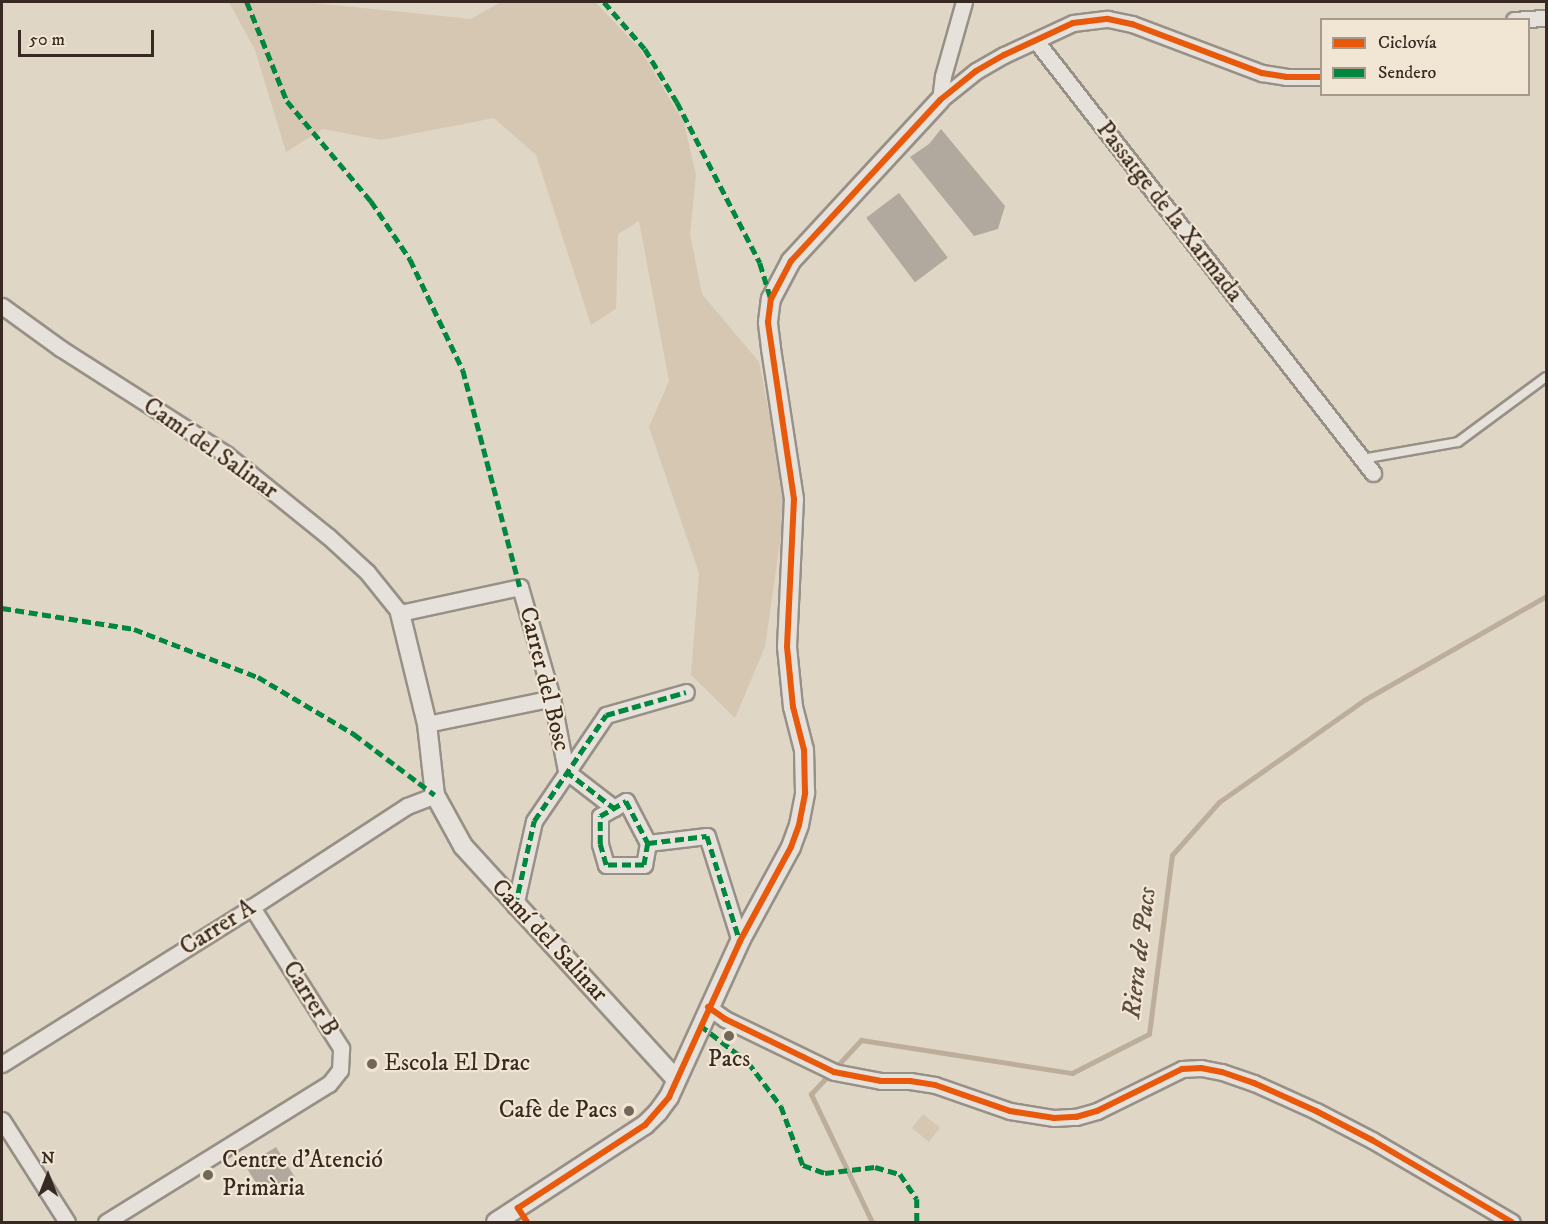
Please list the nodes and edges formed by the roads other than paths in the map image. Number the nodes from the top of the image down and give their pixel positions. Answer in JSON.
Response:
{"nodes":[{"id":1,"x":964,"y":2,"type":"edge"},
{"id":2,"x":1546,"y":18,"type":"edge"},
{"id":3,"x":1530,"y":19,"type":"edge"},
{"id":4,"x":1036,"y":41,"type":"junction"},
{"id":5,"x":1320,"y":77,"type":"edge"},
{"id":6,"x":940,"y":100,"type":"junction"},
{"id":7,"x":2,"y":306,"type":"edge"},
{"id":8,"x":1546,"y":377,"type":"edge"},
{"id":9,"x":1362,"y":459,"type":"junction"},
{"id":10,"x":1373,"y":473,"type":"dead end"},
{"id":11,"x":400,"y":613,"type":"junction"},
{"id":12,"x":686,"y":692,"type":"dead end"},
{"id":13,"x":552,"y":698,"type":"junction"},
{"id":14,"x":427,"y":724,"type":"junction"},
{"id":15,"x":566,"y":771,"type":"junction"},
{"id":16,"x":435,"y":795,"type":"junction"},
{"id":17,"x":614,"y":808,"type":"junction"},
{"id":18,"x":648,"y":843,"type":"junction"},
{"id":19,"x":515,"y":906,"type":"junction"},
{"id":20,"x":252,"y":907,"type":"junction"},
{"id":21,"x":740,"y":941,"type":"junction"},
{"id":22,"x":708,"y":1007,"type":"junction"},
{"id":23,"x":2,"y":1064,"type":"edge"},
{"id":24,"x":675,"y":1078,"type":"junction"},
{"id":25,"x":2,"y":1120,"type":"edge"},
{"id":26,"x":67,"y":1222,"type":"edge"},
{"id":27,"x":106,"y":1222,"type":"edge"},
{"id":28,"x":495,"y":1222,"type":"edge"},
{"id":29,"x":1512,"y":1222,"type":"edge"}],
"edges":[{"from":1,"to":6,"type":"street"},
{"from":2,"to":3,"type":"street"},
{"from":4,"to":5,"type":"street"},
{"from":4,"to":6,"type":"street"},
{"from":4,"to":9,"type":"street","name":"Passatge de la Xarmada"},
{"from":6,"to":21,"type":"street"},
{"from":7,"to":11,"type":"street","name":"Camí del Salinar"},
{"from":8,"to":9,"type":"lane"},
{"from":9,"to":10,"type":"street","name":"Passatge de la Xarmada"},
{"from":11,"to":13,"type":"street","name":"Carrer del Bosc"},
{"from":11,"to":14,"type":"street"},
{"from":12,"to":15,"type":"street"},
{"from":13,"to":14,"type":"street"},
{"from":13,"to":15,"type":"street","name":"Carrer del Bosc"},
{"from":14,"to":16,"type":"street"},
{"from":15,"to":17,"type":"street"},
{"from":15,"to":19,"type":"street"},
{"from":16,"to":19,"type":"street","name":"Camí del Salinar"},
{"from":16,"to":20,"type":"street","name":"Carrer A"},
{"from":17,"to":18,"type":"street"},
{"from":17,"to":18,"type":"street"},
{"from":18,"to":21,"type":"street"},
{"from":19,"to":24,"type":"street","name":"Camí del Salinar"},
{"from":20,"to":23,"type":"street","name":"Carrer A"},
{"from":20,"to":27,"type":"street","name":"Carrer B"},
{"from":21,"to":22,"type":"street"},
{"from":22,"to":24,"type":"street"},
{"from":22,"to":29,"type":"street"},
{"from":24,"to":28,"type":"street"},
{"from":25,"to":26,"type":"street"}]}
